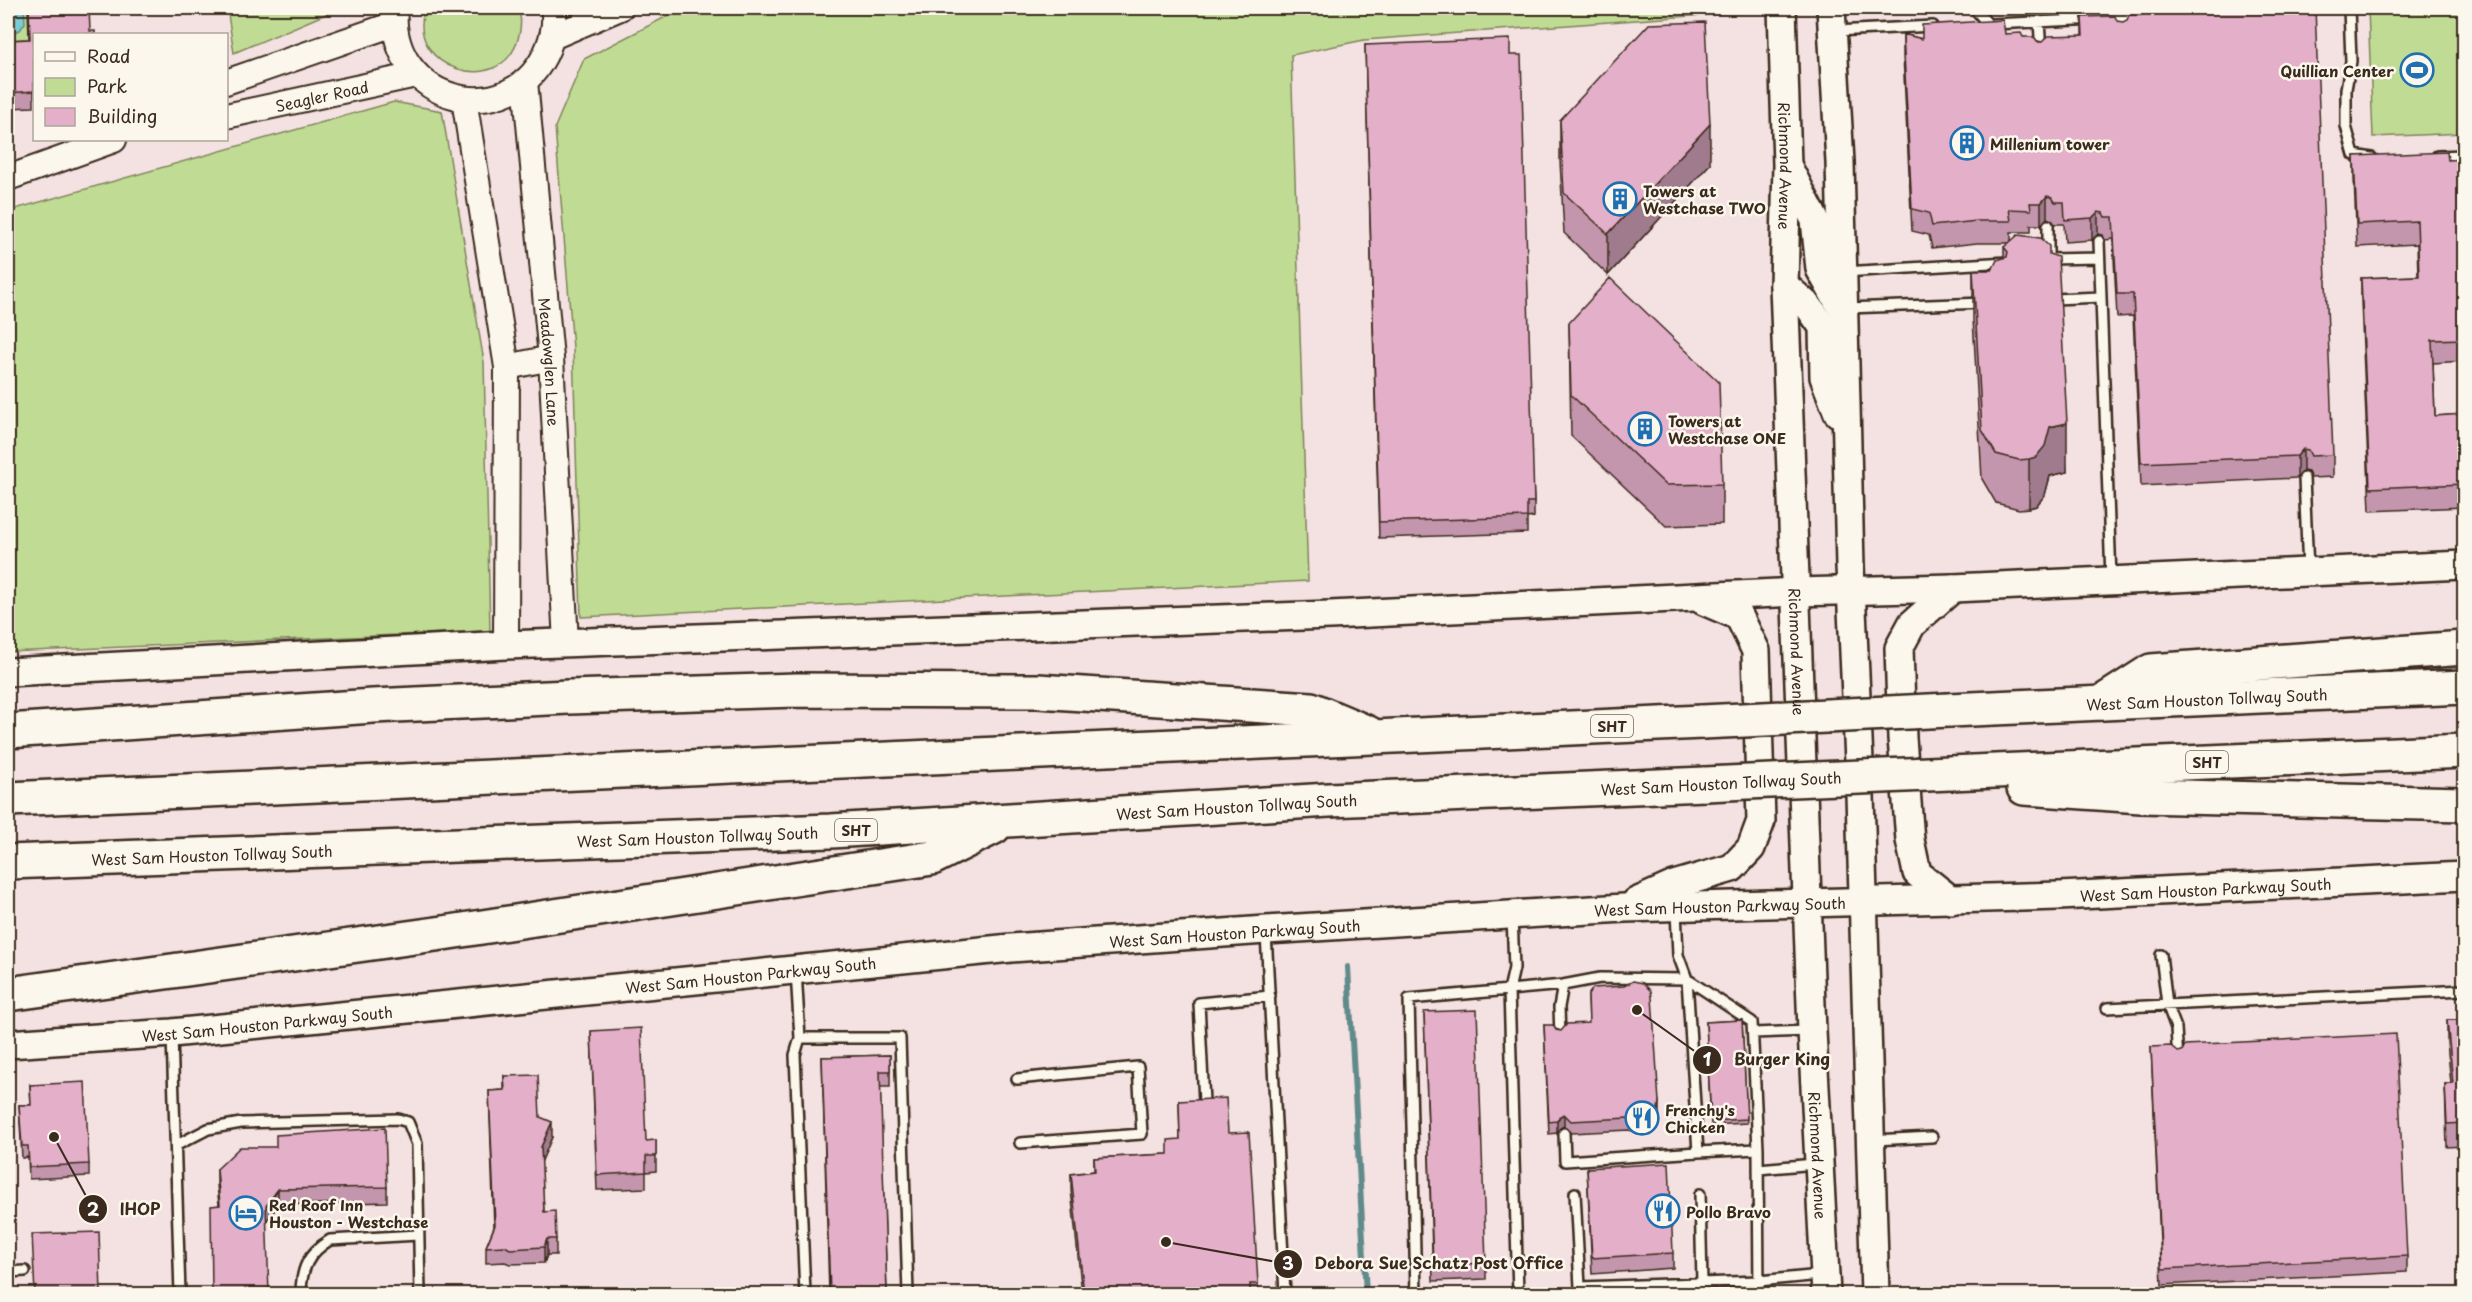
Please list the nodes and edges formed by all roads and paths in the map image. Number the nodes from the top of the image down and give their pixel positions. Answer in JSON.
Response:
{"nodes":[{"id":1,"x":553,"y":8,"type":"edge"},
{"id":2,"x":620,"y":8,"type":"edge"},
{"id":3,"x":1782,"y":8,"type":"edge"},
{"id":4,"x":1974,"y":8,"type":"edge"},
{"id":5,"x":2293,"y":8,"type":"edge"},
{"id":6,"x":2349,"y":8,"type":"edge"},
{"id":7,"x":2313,"y":9,"type":"edge"},
{"id":8,"x":2269,"y":10,"type":"edge"},
{"id":9,"x":2117,"y":13,"type":"edge"},
{"id":10,"x":394,"y":16,"type":"edge"},
{"id":11,"x":2153,"y":16,"type":"edge"},
{"id":12,"x":1832,"y":19,"type":"edge"},
{"id":13,"x":2293,"y":20,"type":"edge"},
{"id":14,"x":2039,"y":21,"type":"junction"},
{"id":15,"x":1976,"y":24,"type":"edge"},
{"id":16,"x":1988,"y":24,"type":"junction"},
{"id":17,"x":1942,"y":26,"type":"edge"},
{"id":18,"x":552,"y":37,"type":"junction"},
{"id":19,"x":2122,"y":38,"type":"edge"},
{"id":20,"x":2041,"y":58,"type":"edge"},
{"id":21,"x":416,"y":75,"type":"junction"},
{"id":22,"x":228,"y":81,"type":"edge"},
{"id":23,"x":525,"y":81,"type":"junction"},
{"id":24,"x":464,"y":99,"type":"junction"},
{"id":25,"x":228,"y":116,"type":"edge"},
{"id":26,"x":111,"y":141,"type":"edge"},
{"id":27,"x":2464,"y":155,"type":"edge"},
{"id":28,"x":2432,"y":156,"type":"edge"},
{"id":29,"x":2377,"y":159,"type":"edge"},
{"id":30,"x":1787,"y":165,"type":"junction"},
{"id":31,"x":11,"y":174,"type":"edge"},
{"id":32,"x":2048,"y":225,"type":"edge"},
{"id":33,"x":2099,"y":241,"type":"edge"},
{"id":34,"x":2099,"y":258,"type":"junction"},
{"id":35,"x":2037,"y":260,"type":"edge"},
{"id":36,"x":2048,"y":260,"type":"junction"},
{"id":37,"x":2013,"y":262,"type":"edge"},
{"id":38,"x":1841,"y":272,"type":"junction"},
{"id":39,"x":1784,"y":285,"type":"junction"},
{"id":40,"x":2101,"y":297,"type":"junction"},
{"id":41,"x":2054,"y":299,"type":"edge"},
{"id":42,"x":1992,"y":302,"type":"edge"},
{"id":43,"x":1842,"y":308,"type":"junction"},
{"id":44,"x":551,"y":358,"type":"junction"},
{"id":45,"x":507,"y":367,"type":"junction"},
{"id":46,"x":1846,"y":434,"type":"junction"},
{"id":47,"x":2304,"y":478,"type":"edge"},
{"id":48,"x":2464,"y":565,"type":"edge"},
{"id":49,"x":2308,"y":573,"type":"junction"},
{"id":50,"x":2112,"y":581,"type":"junction"},
{"id":51,"x":1953,"y":588,"type":"junction"},
{"id":52,"x":1851,"y":590,"type":"junction"},
{"id":53,"x":1796,"y":592,"type":"junction"},
{"id":54,"x":1698,"y":598,"type":"junction"},
{"id":55,"x":566,"y":643,"type":"junction"},
{"id":56,"x":506,"y":645,"type":"junction"},
{"id":57,"x":2464,"y":648,"type":"edge"},
{"id":58,"x":8,"y":672,"type":"edge"},
{"id":59,"x":2464,"y":687,"type":"edge"},
{"id":60,"x":2100,"y":703,"type":"junction"},
{"id":61,"x":8,"y":731,"type":"edge"},
{"id":62,"x":1375,"y":736,"type":"junction"},
{"id":63,"x":2464,"y":751,"type":"edge"},
{"id":64,"x":1950,"y":778,"type":"junction"},
{"id":65,"x":8,"y":799,"type":"edge"},
{"id":66,"x":2464,"y":804,"type":"edge"},
{"id":67,"x":1008,"y":820,"type":"junction"},
{"id":68,"x":8,"y":862,"type":"edge"},
{"id":69,"x":2464,"y":876,"type":"edge"},
{"id":70,"x":1951,"y":900,"type":"junction"},
{"id":71,"x":1864,"y":902,"type":"junction"},
{"id":72,"x":1807,"y":904,"type":"junction"},
{"id":73,"x":1676,"y":906,"type":"junction"},
{"id":74,"x":1624,"y":908,"type":"junction"},
{"id":75,"x":1512,"y":916,"type":"junction"},
{"id":76,"x":1266,"y":930,"type":"junction"},
{"id":77,"x":2161,"y":955,"type":"dead end"},
{"id":78,"x":796,"y":970,"type":"junction"},
{"id":79,"x":1687,"y":979,"type":"junction"},
{"id":80,"x":1563,"y":985,"type":"junction"},
{"id":81,"x":1509,"y":990,"type":"junction"},
{"id":82,"x":2464,"y":990,"type":"edge"},
{"id":83,"x":8,"y":994,"type":"edge"},
{"id":84,"x":1270,"y":996,"type":"junction"},
{"id":85,"x":2168,"y":1004,"type":"junction"},
{"id":86,"x":2107,"y":1008,"type":"dead end"},
{"id":87,"x":1812,"y":1031,"type":"junction"},
{"id":88,"x":172,"y":1033,"type":"junction"},
{"id":89,"x":1753,"y":1033,"type":"junction"},
{"id":90,"x":1560,"y":1036,"type":"edge"},
{"id":91,"x":800,"y":1038,"type":"junction"},
{"id":92,"x":8,"y":1044,"type":"edge"},
{"id":93,"x":2178,"y":1061,"type":"edge"},
{"id":94,"x":1017,"y":1079,"type":"dead end"},
{"id":95,"x":1204,"y":1102,"type":"edge"},
{"id":96,"x":1564,"y":1133,"type":"dead end"},
{"id":97,"x":1932,"y":1137,"type":"dead end"},
{"id":98,"x":1871,"y":1140,"type":"junction"},
{"id":99,"x":1020,"y":1143,"type":"dead end"},
{"id":100,"x":177,"y":1145,"type":"junction"},
{"id":101,"x":1758,"y":1149,"type":"junction"},
{"id":102,"x":1698,"y":1152,"type":"junction"},
{"id":103,"x":1819,"y":1164,"type":"junction"},
{"id":104,"x":1758,"y":1169,"type":"junction"},
{"id":105,"x":1575,"y":1193,"type":"dead end"},
{"id":106,"x":1700,"y":1194,"type":"dead end"},
{"id":107,"x":418,"y":1235,"type":"junction"},
{"id":108,"x":26,"y":1271,"type":"dead end"},
{"id":109,"x":8,"y":1272,"type":"edge"},
{"id":110,"x":1759,"y":1281,"type":"junction"},
{"id":111,"x":1702,"y":1283,"type":"junction"},
{"id":112,"x":1825,"y":1285,"type":"edge"},
{"id":113,"x":1603,"y":1290,"type":"edge"},
{"id":114,"x":1580,"y":1291,"type":"edge"},
{"id":115,"x":180,"y":1294,"type":"edge"},
{"id":116,"x":302,"y":1294,"type":"edge"},
{"id":117,"x":420,"y":1294,"type":"edge"},
{"id":118,"x":805,"y":1294,"type":"edge"},
{"id":119,"x":908,"y":1294,"type":"edge"},
{"id":120,"x":1286,"y":1294,"type":"edge"},
{"id":121,"x":1416,"y":1294,"type":"edge"},
{"id":122,"x":1518,"y":1294,"type":"edge"},
{"id":123,"x":1759,"y":1294,"type":"edge"},
{"id":124,"x":1875,"y":1294,"type":"edge"}],
"edges":[{"from":1,"to":18,"type":"street"},
{"from":2,"to":18,"type":"street"},
{"from":3,"to":30,"type":"main road","name":"Richmond Avenue"},
{"from":4,"to":16,"type":"lane"},
{"from":5,"to":7,"type":"lane"},
{"from":5,"to":8,"type":"lane"},
{"from":5,"to":13,"type":"lane"},
{"from":6,"to":29,"type":"lane"},
{"from":9,"to":11,"type":"lane"},
{"from":9,"to":14,"type":"lane"},
{"from":9,"to":19,"type":"lane"},
{"from":10,"to":21,"type":"street"},
{"from":10,"to":22,"type":"street"},
{"from":12,"to":17,"type":"lane"},
{"from":12,"to":38,"type":"main road"},
{"from":14,"to":16,"type":"lane"},
{"from":14,"to":20,"type":"lane"},
{"from":15,"to":16,"type":"lane"},
{"from":18,"to":23,"type":"street"},
{"from":21,"to":24,"type":"street"},
{"from":21,"to":25,"type":"street","name":"Seagler Road"},
{"from":23,"to":24,"type":"street"},
{"from":23,"to":44,"type":"street","name":"Meadowglen Lane"},
{"from":24,"to":45,"type":"street"},
{"from":26,"to":31,"type":"street"},
{"from":27,"to":28,"type":"lane"},
{"from":30,"to":39,"type":"main road","name":"Richmond Avenue"},
{"from":30,"to":43,"type":"main road"},
{"from":32,"to":36,"type":"lane"},
{"from":33,"to":34,"type":"lane"},
{"from":34,"to":36,"type":"lane"},
{"from":34,"to":40,"type":"lane"},
{"from":35,"to":36,"type":"lane"},
{"from":37,"to":38,"type":"lane"},
{"from":38,"to":43,"type":"main road"},
{"from":39,"to":46,"type":"main road"},
{"from":39,"to":53,"type":"main road","name":"Richmond Avenue"},
{"from":40,"to":41,"type":"lane"},
{"from":40,"to":50,"type":"lane"},
{"from":42,"to":43,"type":"lane"},
{"from":43,"to":46,"type":"main road"},
{"from":44,"to":45,"type":"street"},
{"from":44,"to":55,"type":"street","name":"Meadowglen Lane"},
{"from":45,"to":56,"type":"street"},
{"from":46,"to":52,"type":"main road"},
{"from":47,"to":49,"type":"lane"},
{"from":48,"to":49,"type":"main road"},
{"from":49,"to":50,"type":"main road"},
{"from":50,"to":51,"type":"main road"},
{"from":51,"to":52,"type":"main road"},
{"from":51,"to":70,"type":"main road"},
{"from":52,"to":53,"type":"main road"},
{"from":52,"to":71,"type":"main road"},
{"from":53,"to":54,"type":"main road"},
{"from":53,"to":72,"type":"main road","name":"Richmond Avenue"},
{"from":54,"to":55,"type":"main road"},
{"from":54,"to":74,"type":"main road"},
{"from":55,"to":56,"type":"main road"},
{"from":56,"to":58,"type":"main road"},
{"from":57,"to":60,"type":"highway"},
{"from":59,"to":60,"type":"highway","name":"West Sam Houston Tollway South","number":"SHT"},
{"from":60,"to":62,"type":"highway","name":"West Sam Houston Tollway South","number":"SHT","bridge":true},
{"from":61,"to":62,"type":"highway"},
{"from":62,"to":65,"type":"highway","name":"West Sam Houston Tollway South","number":"SHT"},
{"from":63,"to":64,"type":"highway","number":"SHT"},
{"from":64,"to":66,"type":"highway"},
{"from":64,"to":67,"type":"highway","name":"West Sam Houston Tollway South","number":"SHT","bridge":true},
{"from":67,"to":68,"type":"highway","name":"West Sam Houston Tollway South","number":"SHT"},
{"from":67,"to":83,"type":"highway"},
{"from":69,"to":70,"type":"main road","name":"West Sam Houston Parkway South"},
{"from":70,"to":71,"type":"main road","name":"West Sam Houston Parkway South"},
{"from":71,"to":72,"type":"main road","name":"West Sam Houston Parkway South"},
{"from":71,"to":98,"type":"main road"},
{"from":72,"to":73,"type":"main road","name":"West Sam Houston Parkway South"},
{"from":72,"to":87,"type":"main road","name":"Richmond Avenue"},
{"from":73,"to":74,"type":"main road","name":"West Sam Houston Parkway South"},
{"from":73,"to":79,"type":"lane"},
{"from":74,"to":75,"type":"main road","name":"West Sam Houston Parkway South"},
{"from":75,"to":76,"type":"main road","name":"West Sam Houston Parkway South"},
{"from":75,"to":81,"type":"lane"},
{"from":76,"to":78,"type":"main road","name":"West Sam Houston Parkway South"},
{"from":76,"to":84,"type":"lane"},
{"from":77,"to":85,"type":"lane"},
{"from":78,"to":88,"type":"main road","name":"West Sam Houston Parkway South"},
{"from":78,"to":91,"type":"lane"},
{"from":79,"to":80,"type":"lane"},
{"from":79,"to":89,"type":"lane"},
{"from":79,"to":102,"type":"lane"},
{"from":80,"to":81,"type":"lane"},
{"from":80,"to":90,"type":"lane"},
{"from":81,"to":121,"type":"lane"},
{"from":81,"to":122,"type":"lane"},
{"from":82,"to":85,"type":"lane"},
{"from":84,"to":95,"type":"lane"},
{"from":84,"to":120,"type":"lane"},
{"from":85,"to":86,"type":"lane"},
{"from":85,"to":93,"type":"lane"},
{"from":87,"to":89,"type":"lane"},
{"from":87,"to":103,"type":"main road","name":"Richmond Avenue"},
{"from":88,"to":92,"type":"main road","name":"West Sam Houston Parkway South"},
{"from":88,"to":100,"type":"lane"},
{"from":89,"to":101,"type":"lane"},
{"from":91,"to":118,"type":"lane"},
{"from":91,"to":119,"type":"lane"},
{"from":94,"to":99,"type":"lane"},
{"from":96,"to":102,"type":"lane"},
{"from":97,"to":98,"type":"lane"},
{"from":98,"to":124,"type":"main road"},
{"from":100,"to":107,"type":"lane"},
{"from":100,"to":115,"type":"lane"},
{"from":101,"to":102,"type":"lane"},
{"from":101,"to":104,"type":"lane"},
{"from":103,"to":104,"type":"lane"},
{"from":103,"to":112,"type":"main road","name":"Richmond Avenue"},
{"from":104,"to":110,"type":"lane"},
{"from":105,"to":114,"type":"lane"},
{"from":106,"to":111,"type":"lane"},
{"from":107,"to":116,"type":"lane"},
{"from":107,"to":117,"type":"lane"},
{"from":108,"to":109,"type":"lane"},
{"from":110,"to":111,"type":"lane"},
{"from":110,"to":112,"type":"lane"},
{"from":110,"to":123,"type":"lane"},
{"from":111,"to":113,"type":"lane"},
{"from":113,"to":114,"type":"lane"}]}
